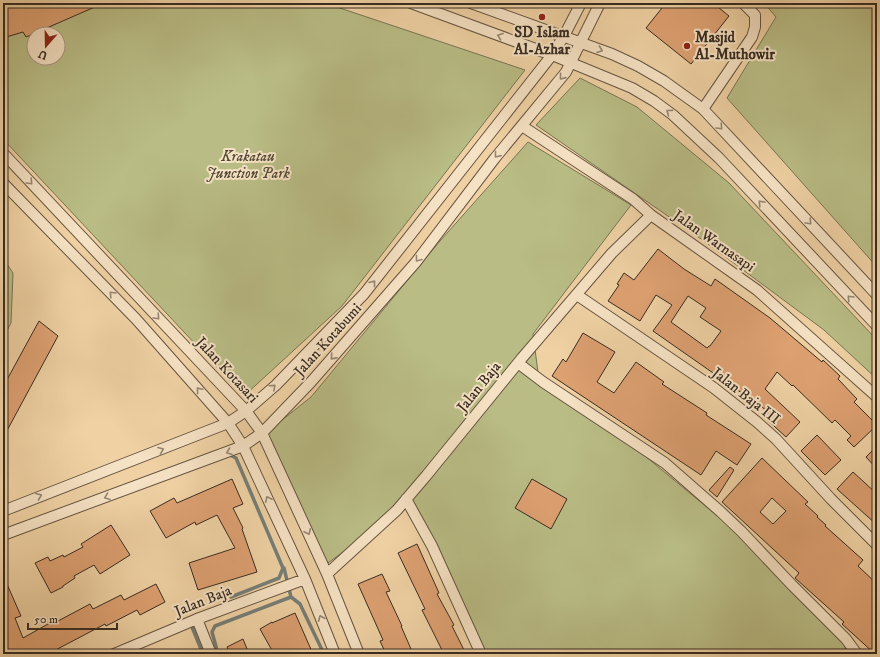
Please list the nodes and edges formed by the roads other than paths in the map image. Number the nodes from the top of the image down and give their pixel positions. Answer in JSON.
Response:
{"nodes":[{"id":1,"x":410,"y":3,"type":"edge"},
{"id":2,"x":471,"y":3,"type":"edge"},
{"id":3,"x":581,"y":3,"type":"edge"},
{"id":4,"x":600,"y":3,"type":"edge"},
{"id":5,"x":744,"y":3,"type":"edge"},
{"id":6,"x":564,"y":36,"type":"junction"},
{"id":7,"x":581,"y":43,"type":"junction"},
{"id":8,"x":552,"y":55,"type":"junction"},
{"id":9,"x":571,"y":62,"type":"junction"},
{"id":10,"x":703,"y":109,"type":"junction"},
{"id":11,"x":522,"y":126,"type":"junction"},
{"id":12,"x":3,"y":153,"type":"edge"},
{"id":13,"x":3,"y":183,"type":"edge"},
{"id":14,"x":651,"y":215,"type":"junction"},
{"id":15,"x":576,"y":295,"type":"junction"},
{"id":16,"x":877,"y":295,"type":"edge"},
{"id":17,"x":877,"y":326,"type":"edge"},
{"id":18,"x":518,"y":363,"type":"junction"},
{"id":19,"x":877,"y":397,"type":"edge"},
{"id":20,"x":246,"y":411,"type":"junction"},
{"id":21,"x":228,"y":423,"type":"junction"},
{"id":22,"x":262,"y":433,"type":"junction"},
{"id":23,"x":243,"y":446,"type":"junction"},
{"id":24,"x":406,"y":500,"type":"junction"},
{"id":25,"x":3,"y":511,"type":"edge"},
{"id":26,"x":3,"y":536,"type":"edge"},
{"id":27,"x":877,"y":545,"type":"edge"},
{"id":28,"x":327,"y":574,"type":"junction"},
{"id":29,"x":303,"y":580,"type":"junction"},
{"id":30,"x":197,"y":619,"type":"junction"},
{"id":31,"x":114,"y":654,"type":"edge"},
{"id":32,"x":210,"y":654,"type":"edge"},
{"id":33,"x":336,"y":654,"type":"edge"},
{"id":34,"x":359,"y":654,"type":"edge"},
{"id":35,"x":481,"y":654,"type":"edge"},
{"id":36,"x":857,"y":654,"type":"edge"}],
"edges":[{"from":8,"to":1,"type":"street","one_way":true},
{"from":2,"to":6,"type":"street"},
{"from":3,"to":6,"type":"street","name":"Jalan Kotabumi"},
{"from":4,"to":7,"type":"street","name":"Jalan Kotabumi"},
{"from":5,"to":10,"type":"street"},
{"from":6,"to":7,"type":"street"},
{"from":6,"to":8,"type":"street","name":"Jalan Kotabumi"},
{"from":7,"to":9,"type":"street","name":"Jalan Kotabumi"},
{"from":7,"to":10,"type":"street","one_way":true},
{"from":8,"to":9,"type":"street"},
{"from":20,"to":8,"type":"street","name":"Jalan Kotabumi","one_way":true},
{"from":9,"to":11,"type":"street","name":"Jalan Kotabumi","one_way":true},
{"from":17,"to":9,"type":"street","one_way":true},
{"from":10,"to":16,"type":"street","one_way":true},
{"from":11,"to":14,"type":"street","name":"Jalan Warnasapi"},
{"from":11,"to":22,"type":"street","name":"Jalan Kotabumi","one_way":true},
{"from":12,"to":20,"type":"street","name":"Jalan Kotasari","one_way":true},
{"from":21,"to":13,"type":"street","one_way":true},
{"from":14,"to":15,"type":"street","name":"Jalan Baja"},
{"from":14,"to":19,"type":"street","name":"Jalan Warnasapi"},
{"from":15,"to":18,"type":"street","name":"Jalan Baja"},
{"from":15,"to":27,"type":"street","name":"Jalan Baja III"},
{"from":18,"to":24,"type":"street","name":"Jalan Baja"},
{"from":18,"to":36,"type":"street"},
{"from":20,"to":21,"type":"street","name":"Jalan Kotabumi"},
{"from":20,"to":22,"type":"street","name":"Jalan Kotasari"},
{"from":21,"to":23,"type":"street"},
{"from":25,"to":21,"type":"street","name":"Jalan Kotabumi","one_way":true},
{"from":22,"to":23,"type":"street","name":"Jalan Kotabumi"},
{"from":22,"to":28,"type":"street","name":"Jalan Kotasari","one_way":true},
{"from":23,"to":26,"type":"street","name":"Jalan Kotabumi","one_way":true},
{"from":29,"to":23,"type":"street","one_way":true},
{"from":24,"to":28,"type":"street","name":"Jalan Baja"},
{"from":24,"to":35,"type":"street"},
{"from":28,"to":34,"type":"street","name":"Jalan Kotasari"},
{"from":29,"to":30,"type":"street","name":"Jalan Baja"},
{"from":33,"to":29,"type":"street","one_way":true},
{"from":30,"to":31,"type":"street","name":"Jalan Baja"},
{"from":30,"to":32,"type":"street"}]}
